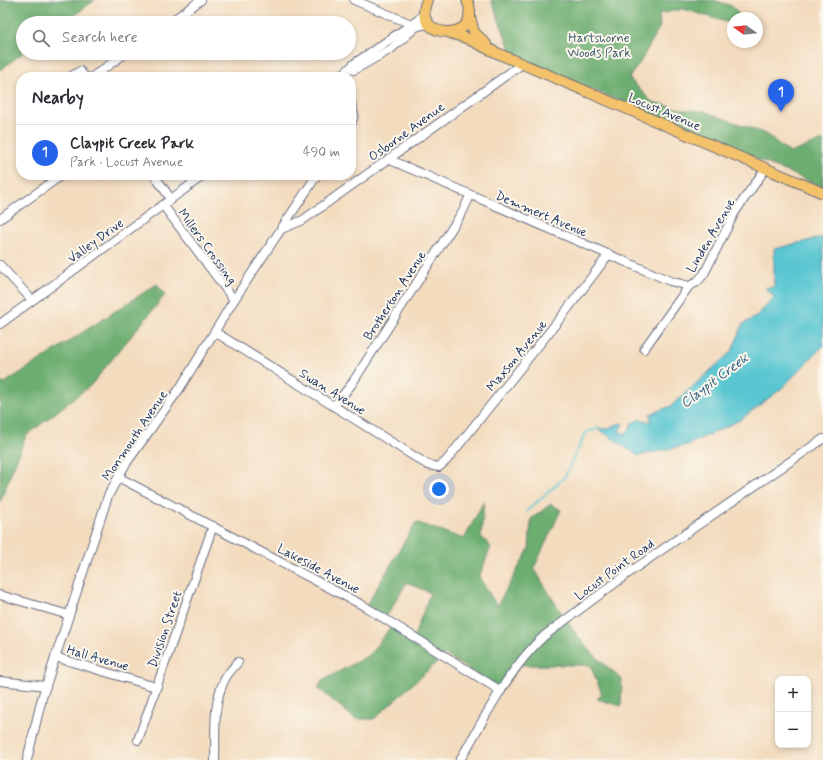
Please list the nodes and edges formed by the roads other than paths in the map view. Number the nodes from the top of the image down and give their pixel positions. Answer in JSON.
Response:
{"nodes":[{"id":1,"x":201,"y":0,"type":"edge"},
{"id":2,"x":354,"y":0,"type":"edge"},
{"id":3,"x":427,"y":0,"type":"edge"},
{"id":4,"x":467,"y":0,"type":"edge"},
{"id":5,"x":424,"y":12,"type":"junction"},
{"id":6,"x":469,"y":14,"type":"junction"},
{"id":7,"x":179,"y":16,"type":"edge"},
{"id":8,"x":411,"y":24,"type":"junction"},
{"id":9,"x":430,"y":25,"type":"junction"},
{"id":10,"x":450,"y":33,"type":"junction"},
{"id":11,"x":497,"y":53,"type":"junction"},
{"id":12,"x":116,"y":60,"type":"edge"},
{"id":13,"x":522,"y":64,"type":"junction"},
{"id":14,"x":99,"y":72,"type":"edge"},
{"id":15,"x":346,"y":72,"type":"edge"},
{"id":16,"x":350,"y":72,"type":"edge"},
{"id":17,"x":388,"y":159,"type":"junction"},
{"id":18,"x":766,"y":168,"type":"junction"},
{"id":19,"x":55,"y":180,"type":"edge"},
{"id":20,"x":158,"y":180,"type":"edge"},
{"id":21,"x":197,"y":180,"type":"edge"},
{"id":22,"x":314,"y":180,"type":"edge"},
{"id":23,"x":823,"y":193,"type":"edge"},
{"id":24,"x":470,"y":196,"type":"junction"},
{"id":25,"x":171,"y":199,"type":"junction"},
{"id":26,"x":163,"y":205,"type":"junction"},
{"id":27,"x":0,"y":219,"type":"edge"},
{"id":28,"x":283,"y":228,"type":"junction"},
{"id":29,"x":608,"y":254,"type":"junction"},
{"id":30,"x":0,"y":265,"type":"edge"},
{"id":31,"x":689,"y":286,"type":"junction"},
{"id":32,"x":32,"y":300,"type":"junction"},
{"id":33,"x":234,"y":300,"type":"junction"},
{"id":34,"x":0,"y":324,"type":"edge"},
{"id":35,"x":215,"y":332,"type":"junction"},
{"id":36,"x":644,"y":349,"type":"dead end"},
{"id":37,"x":334,"y":406,"type":"junction"},
{"id":38,"x":823,"y":439,"type":"edge"},
{"id":39,"x":439,"y":467,"type":"joint"},
{"id":40,"x":118,"y":477,"type":"junction"},
{"id":41,"x":213,"y":526,"type":"junction"},
{"id":42,"x":0,"y":595,"type":"edge"},
{"id":43,"x":69,"y":615,"type":"junction"},
{"id":44,"x":55,"y":657,"type":"junction"},
{"id":45,"x":238,"y":662,"type":"dead end"},
{"id":46,"x":0,"y":681,"type":"edge"},
{"id":47,"x":46,"y":686,"type":"junction"},
{"id":48,"x":156,"y":687,"type":"junction"},
{"id":49,"x":501,"y":691,"type":"junction"},
{"id":50,"x":138,"y":740,"type":"dead end"},
{"id":51,"x":27,"y":760,"type":"edge"},
{"id":52,"x":215,"y":760,"type":"edge"},
{"id":53,"x":460,"y":760,"type":"edge"}],
"edges":[{"from":1,"to":7,"type":"street"},
{"from":2,"to":8,"type":"street"},
{"from":3,"to":5,"type":"main road"},
{"from":4,"to":6,"type":"main road","name":"Locust Avenue"},
{"from":5,"to":8,"type":"street"},
{"from":5,"to":9,"type":"main road"},
{"from":6,"to":10,"type":"main road"},
{"from":6,"to":11,"type":"main road","name":"Locust Avenue"},
{"from":8,"to":15,"type":"street"},
{"from":9,"to":10,"type":"main road","name":"Locust Avenue"},
{"from":9,"to":16,"type":"street"},
{"from":10,"to":11,"type":"main road","name":"Locust Avenue"},
{"from":11,"to":13,"type":"main road","name":"Locust Avenue"},
{"from":12,"to":14,"type":"street"},
{"from":13,"to":17,"type":"street","name":"Osborne Avenue"},
{"from":13,"to":18,"type":"main road","name":"Locust Avenue"},
{"from":17,"to":24,"type":"street","name":"Demmert Avenue"},
{"from":17,"to":28,"type":"street","name":"Osborne Avenue"},
{"from":18,"to":23,"type":"main road","name":"Locust Avenue"},
{"from":18,"to":31,"type":"street","name":"Linden Avenue"},
{"from":19,"to":27,"type":"street"},
{"from":20,"to":25,"type":"street","name":"Millers Crossing"},
{"from":21,"to":25,"type":"street","name":"Valley Drive"},
{"from":22,"to":28,"type":"street","name":"Monmouth Avenue"},
{"from":24,"to":29,"type":"street","name":"Demmert Avenue"},
{"from":24,"to":37,"type":"street","name":"Brotherton Avenue"},
{"from":25,"to":26,"type":"street","name":"Valley Drive"},
{"from":26,"to":32,"type":"street","name":"Valley Drive"},
{"from":26,"to":33,"type":"street","name":"Millers Crossing"},
{"from":28,"to":33,"type":"street","name":"Monmouth Avenue"},
{"from":29,"to":31,"type":"street","name":"Demmert Avenue"},
{"from":29,"to":39,"type":"street","name":"Maxson Avenue"},
{"from":30,"to":32,"type":"street"},
{"from":31,"to":36,"type":"street","name":"Linden Avenue"},
{"from":32,"to":34,"type":"street","name":"Valley Drive"},
{"from":33,"to":35,"type":"street","name":"Monmouth Avenue"},
{"from":35,"to":37,"type":"street","name":"Swan Avenue"},
{"from":35,"to":40,"type":"street","name":"Monmouth Avenue"},
{"from":37,"to":39,"type":"street","name":"Swan Avenue"},
{"from":38,"to":49,"type":"street","name":"Locust Point Road"},
{"from":40,"to":41,"type":"street","name":"Lakeside Avenue"},
{"from":40,"to":43,"type":"street","name":"Monmouth Avenue"},
{"from":41,"to":48,"type":"street","name":"Division Street"},
{"from":41,"to":49,"type":"street","name":"Lakeside Avenue"},
{"from":42,"to":43,"type":"street"},
{"from":43,"to":44,"type":"street","name":"Monmouth Avenue"},
{"from":44,"to":47,"type":"street","name":"Monmouth Avenue"},
{"from":44,"to":48,"type":"street","name":"Hall Avenue"},
{"from":45,"to":52,"type":"street"},
{"from":46,"to":47,"type":"street"},
{"from":47,"to":51,"type":"street","name":"Monmouth Avenue"},
{"from":48,"to":50,"type":"street","name":"Division Street"},
{"from":49,"to":53,"type":"street","name":"Locust Point Road"}]}
